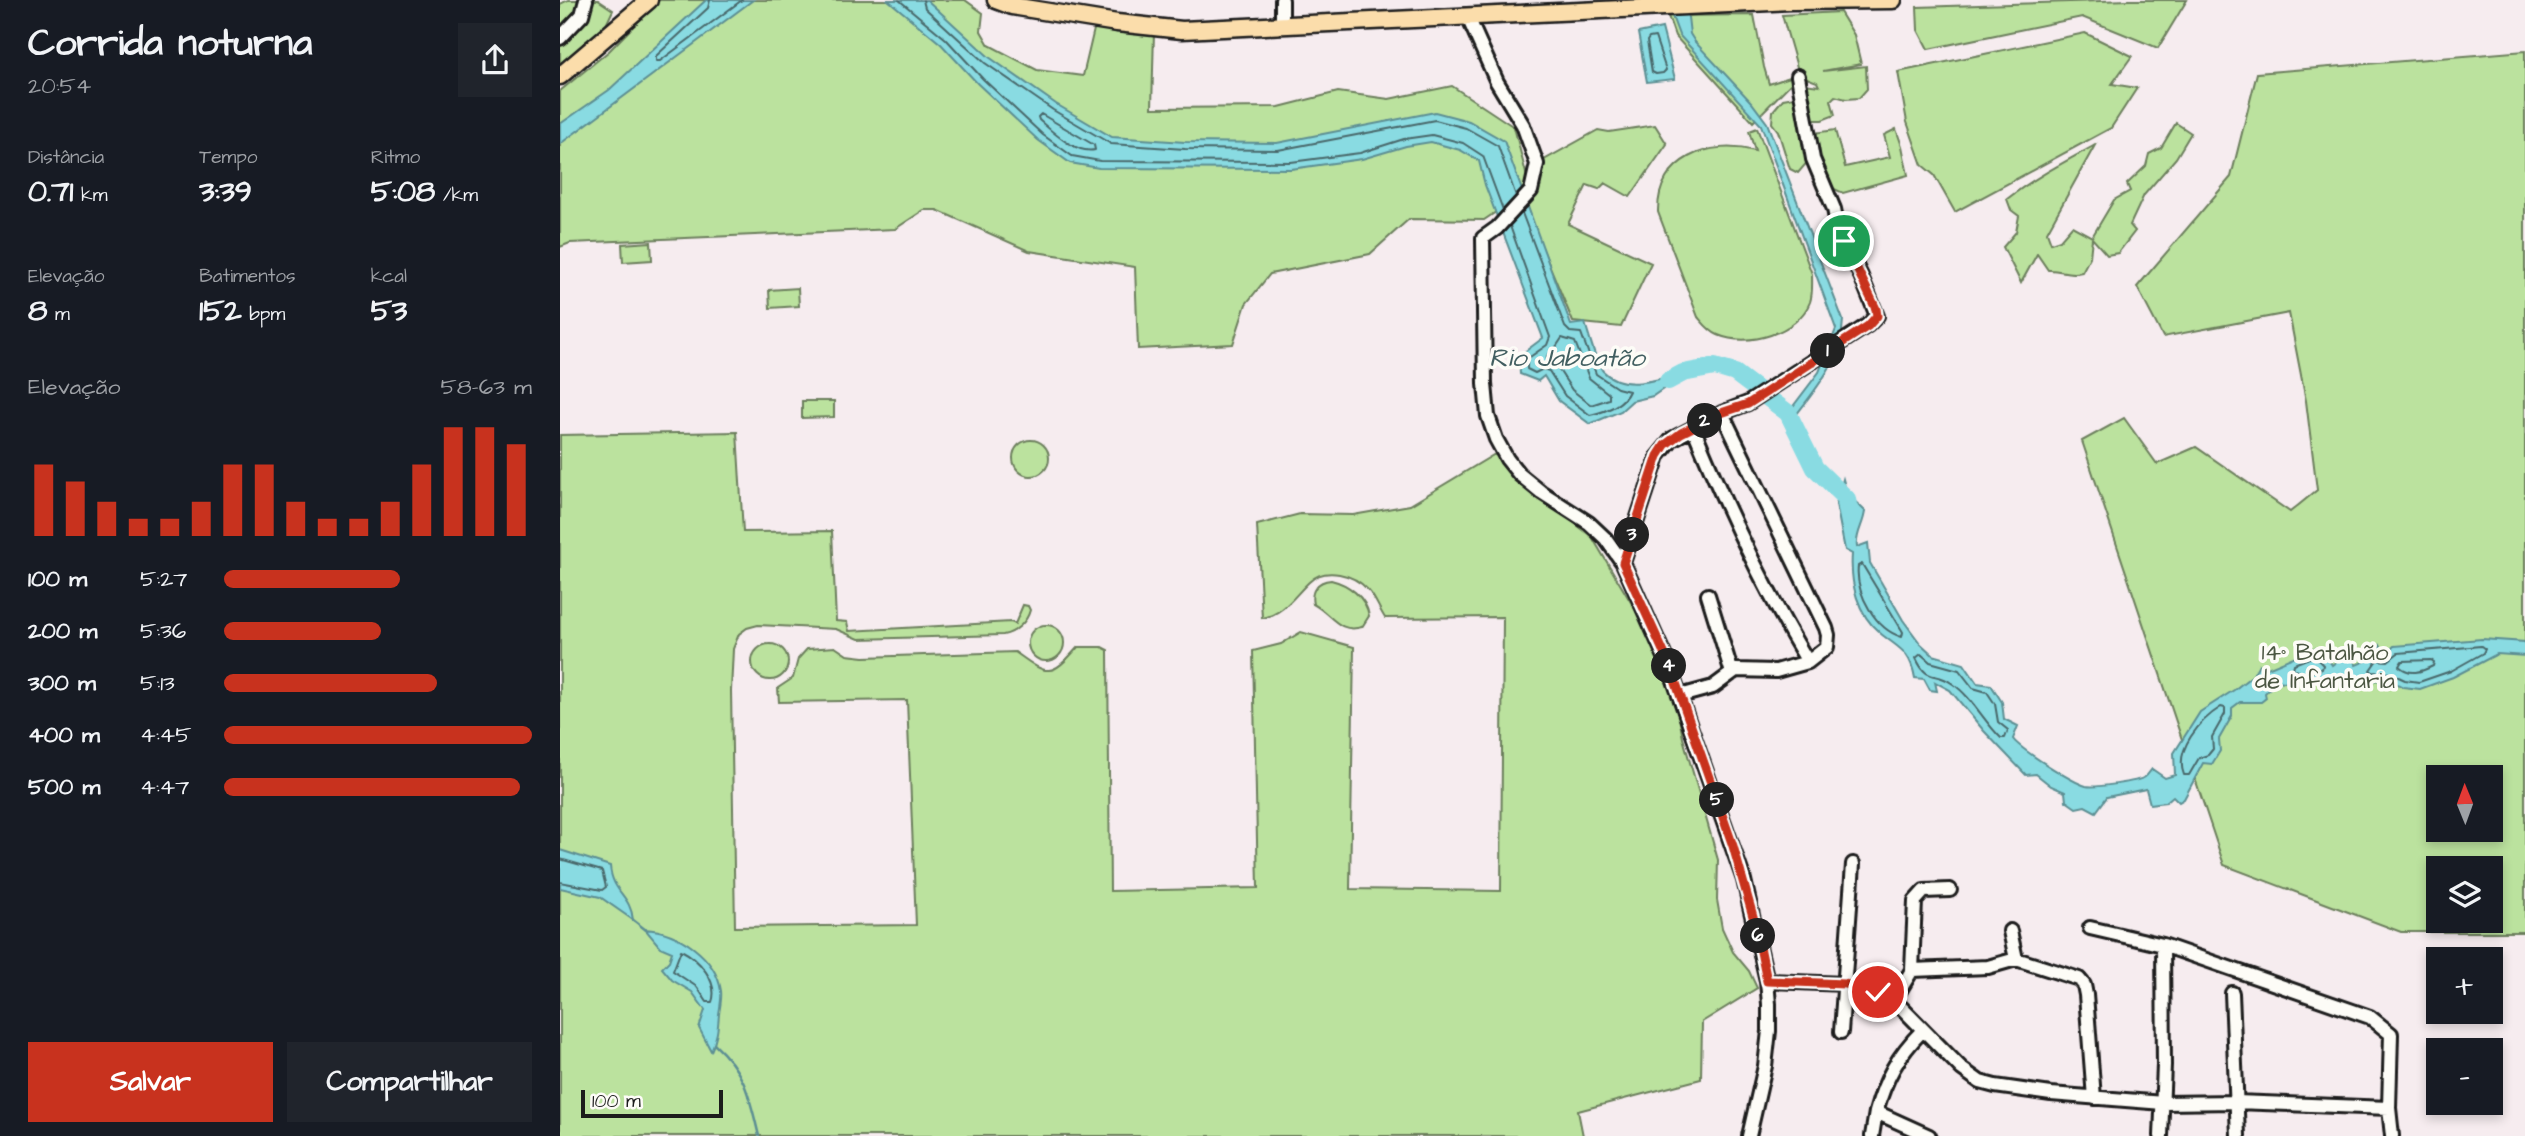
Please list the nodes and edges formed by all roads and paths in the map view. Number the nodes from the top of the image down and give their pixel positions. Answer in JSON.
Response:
{"nodes":[{"id":1,"x":586,"y":0,"type":"edge"},
{"id":2,"x":649,"y":0,"type":"edge"},
{"id":3,"x":996,"y":0,"type":"edge"},
{"id":4,"x":1282,"y":0,"type":"edge"},
{"id":5,"x":1791,"y":0,"type":"edge"},
{"id":6,"x":1893,"y":0,"type":"edge"},
{"id":7,"x":1842,"y":1,"type":"edge"},
{"id":8,"x":1467,"y":15,"type":"junction"},
{"id":9,"x":1282,"y":24,"type":"junction"},
{"id":10,"x":560,"y":38,"type":"edge"},
{"id":11,"x":560,"y":76,"type":"edge"},
{"id":12,"x":1798,"y":76,"type":"dead end"},
{"id":13,"x":1721,"y":413,"type":"junction"},
{"id":14,"x":1693,"y":427,"type":"junction"},
{"id":15,"x":1623,"y":563,"type":"junction"},
{"id":16,"x":1708,"y":595,"type":"dead end"},
{"id":17,"x":1808,"y":662,"type":"junction"},
{"id":18,"x":1732,"y":673,"type":"junction"},
{"id":19,"x":1680,"y":696,"type":"junction"},
{"id":20,"x":1853,"y":864,"type":"dead end"},
{"id":21,"x":1950,"y":890,"type":"dead end"},
{"id":22,"x":2090,"y":928,"type":"dead end"},
{"id":23,"x":2010,"y":931,"type":"dead end"},
{"id":24,"x":2163,"y":945,"type":"junction"},
{"id":25,"x":2016,"y":960,"type":"junction"},
{"id":26,"x":1912,"y":970,"type":"junction"},
{"id":27,"x":1767,"y":981,"type":"junction"},
{"id":28,"x":1845,"y":984,"type":"junction"},
{"id":29,"x":2232,"y":993,"type":"dead end"},
{"id":30,"x":1894,"y":1000,"type":"junction"},
{"id":31,"x":1922,"y":1031,"type":"junction"},
{"id":32,"x":1841,"y":1032,"type":"dead end"},
{"id":33,"x":2094,"y":1098,"type":"junction"},
{"id":34,"x":2236,"y":1102,"type":"junction"},
{"id":35,"x":2163,"y":1103,"type":"junction"},
{"id":36,"x":2389,"y":1108,"type":"junction"},
{"id":37,"x":1876,"y":1112,"type":"junction"},
{"id":38,"x":1749,"y":1136,"type":"edge"},
{"id":39,"x":1872,"y":1136,"type":"edge"},
{"id":40,"x":1929,"y":1136,"type":"edge"},
{"id":41,"x":2161,"y":1136,"type":"edge"},
{"id":42,"x":2238,"y":1136,"type":"edge"},
{"id":43,"x":2392,"y":1136,"type":"edge"}],
"edges":[{"from":1,"to":10,"type":"street"},
{"from":2,"to":11,"type":"main road"},
{"from":3,"to":9,"type":"main road"},
{"from":4,"to":9,"type":"street"},
{"from":5,"to":7,"type":"main road"},
{"from":5,"to":8,"type":"main road"},
{"from":6,"to":7,"type":"main road"},
{"from":8,"to":9,"type":"main road"},
{"from":8,"to":15,"type":"street"},
{"from":12,"to":13,"type":"street"},
{"from":13,"to":14,"type":"street"},
{"from":13,"to":17,"type":"street"},
{"from":14,"to":15,"type":"street"},
{"from":14,"to":17,"type":"street"},
{"from":15,"to":19,"type":"street"},
{"from":16,"to":18,"type":"street"},
{"from":17,"to":18,"type":"street"},
{"from":18,"to":19,"type":"street"},
{"from":19,"to":27,"type":"street"},
{"from":20,"to":28,"type":"street"},
{"from":21,"to":26,"type":"street"},
{"from":22,"to":24,"type":"street"},
{"from":23,"to":25,"type":"street"},
{"from":24,"to":35,"type":"street"},
{"from":24,"to":36,"type":"street"},
{"from":25,"to":26,"type":"street"},
{"from":25,"to":33,"type":"street"},
{"from":26,"to":30,"type":"street"},
{"from":27,"to":28,"type":"street"},
{"from":27,"to":38,"type":"street"},
{"from":28,"to":30,"type":"street"},
{"from":28,"to":32,"type":"street"},
{"from":29,"to":34,"type":"street"},
{"from":30,"to":31,"type":"street"},
{"from":31,"to":33,"type":"street"},
{"from":31,"to":37,"type":"street"},
{"from":33,"to":35,"type":"street"},
{"from":34,"to":35,"type":"street"},
{"from":34,"to":36,"type":"street"},
{"from":34,"to":42,"type":"street"},
{"from":35,"to":41,"type":"street"},
{"from":36,"to":43,"type":"street"},
{"from":37,"to":39,"type":"street"},
{"from":37,"to":40,"type":"street"}]}
